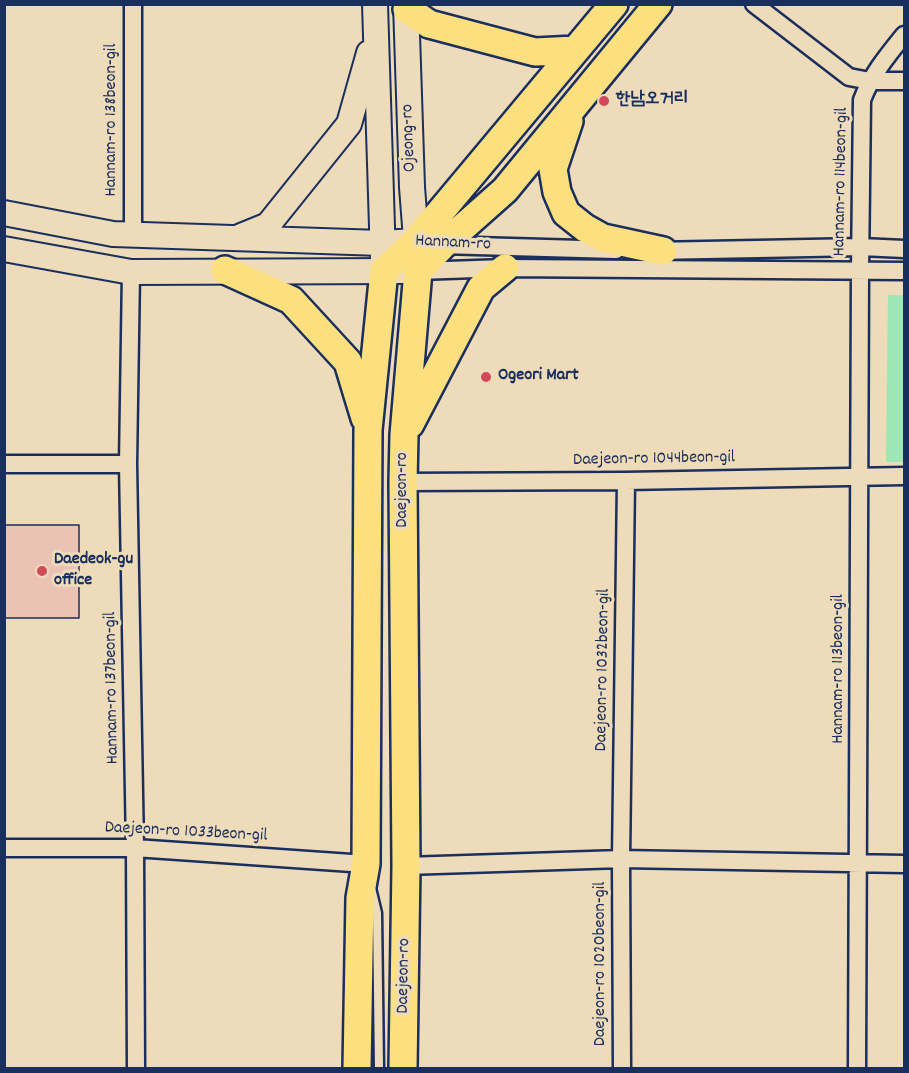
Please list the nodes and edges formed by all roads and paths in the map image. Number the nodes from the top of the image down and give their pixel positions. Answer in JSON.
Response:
{"nodes":[{"id":1,"x":133,"y":4,"type":"edge"},
{"id":2,"x":614,"y":4,"type":"edge"},
{"id":3,"x":658,"y":4,"type":"edge"},
{"id":4,"x":754,"y":4,"type":"edge"},
{"id":5,"x":406,"y":7,"type":"edge"},
{"id":6,"x":375,"y":16,"type":"edge"},
{"id":7,"x":904,"y":35,"type":"edge"},
{"id":8,"x":575,"y":50,"type":"junction"},
{"id":9,"x":870,"y":81,"type":"junction"},
{"id":10,"x":904,"y":81,"type":"edge"},
{"id":11,"x":573,"y":108,"type":"junction"},
{"id":12,"x":4,"y":213,"type":"edge"},
{"id":13,"x":133,"y":235,"type":"junction"},
{"id":14,"x":235,"y":238,"type":"junction"},
{"id":15,"x":416,"y":241,"type":"junction"},
{"id":16,"x":381,"y":243,"type":"junction"},
{"id":17,"x":443,"y":245,"type":"junction"},
{"id":18,"x":861,"y":247,"type":"junction"},
{"id":19,"x":4,"y":249,"type":"edge"},
{"id":20,"x":904,"y":249,"type":"edge"},
{"id":21,"x":663,"y":251,"type":"junction"},
{"id":22,"x":505,"y":268,"type":"junction"},
{"id":23,"x":225,"y":270,"type":"junction"},
{"id":24,"x":860,"y":270,"type":"junction"},
{"id":25,"x":384,"y":271,"type":"junction"},
{"id":26,"x":418,"y":271,"type":"junction"},
{"id":27,"x":904,"y":271,"type":"edge"},
{"id":28,"x":131,"y":272,"type":"junction"},
{"id":29,"x":368,"y":430,"type":"junction"},
{"id":30,"x":404,"y":435,"type":"junction"},
{"id":31,"x":4,"y":464,"type":"edge"},
{"id":32,"x":128,"y":464,"type":"junction"},
{"id":33,"x":860,"y":476,"type":"junction"},
{"id":34,"x":904,"y":476,"type":"edge"},
{"id":35,"x":626,"y":481,"type":"junction"},
{"id":36,"x":403,"y":483,"type":"junction"},
{"id":37,"x":4,"y":848,"type":"edge"},
{"id":38,"x":135,"y":848,"type":"junction"},
{"id":39,"x":621,"y":859,"type":"junction"},
{"id":40,"x":858,"y":862,"type":"junction"},
{"id":41,"x":366,"y":864,"type":"junction"},
{"id":42,"x":904,"y":864,"type":"edge"},
{"id":43,"x":406,"y":866,"type":"junction"},
{"id":44,"x":136,"y":1068,"type":"edge"},
{"id":45,"x":357,"y":1068,"type":"edge"},
{"id":46,"x":379,"y":1068,"type":"edge"},
{"id":47,"x":403,"y":1068,"type":"edge"},
{"id":48,"x":622,"y":1068,"type":"edge"},
{"id":49,"x":857,"y":1068,"type":"edge"}],
"edges":[{"from":1,"to":13,"type":"street","name":"Hannam-ro 138beon-gil"},
{"from":2,"to":8,"type":"main road"},
{"from":3,"to":11,"type":"main road"},
{"from":4,"to":9,"type":"street"},
{"from":5,"to":8,"type":"main road"},
{"from":5,"to":15,"type":"main road","name":"Ojeong-ro"},
{"from":6,"to":14,"type":"main road"},
{"from":6,"to":16,"type":"main road","name":"Ojeong-ro"},
{"from":7,"to":9,"type":"street","name":"Hannam-ro 114beon-gil"},
{"from":8,"to":15,"type":"main road"},
{"from":9,"to":10,"type":"street"},
{"from":9,"to":18,"type":"street","name":"Hannam-ro 114beon-gil"},
{"from":11,"to":17,"type":"main road"},
{"from":11,"to":21,"type":"main road"},
{"from":12,"to":13,"type":"main road","name":"Hannam-ro"},
{"from":13,"to":14,"type":"main road","name":"Hannam-ro"},
{"from":14,"to":16,"type":"main road","name":"Hannam-ro"},
{"from":15,"to":16,"type":"main road","name":"Hannam-ro"},
{"from":15,"to":17,"type":"street","name":"Hannam-ro"},
{"from":15,"to":25,"type":"main road"},
{"from":15,"to":26,"type":"main road","name":"Ojeong-ro"},
{"from":16,"to":25,"type":"main road","name":"Ojeong-ro"},
{"from":17,"to":21,"type":"street","name":"Hannam-ro"},
{"from":17,"to":26,"type":"main road"},
{"from":18,"to":20,"type":"street","name":"Hannam-ro"},
{"from":18,"to":21,"type":"street","name":"Hannam-ro"},
{"from":18,"to":24,"type":"street","name":"Hannam-ro 114beon-gil"},
{"from":19,"to":28,"type":"main road","name":"Hannam-ro"},
{"from":22,"to":24,"type":"street","name":"Hannam-ro"},
{"from":22,"to":26,"type":"street","name":"Hannam-ro"},
{"from":22,"to":30,"type":"main road"},
{"from":23,"to":25,"type":"main road","name":"Hannam-ro"},
{"from":23,"to":28,"type":"main road","name":"Hannam-ro"},
{"from":23,"to":29,"type":"main road"},
{"from":24,"to":27,"type":"street","name":"Hannam-ro"},
{"from":24,"to":33,"type":"street","name":"Hannam-ro 113beon-gil"},
{"from":25,"to":26,"type":"main road","name":"Hannam-ro"},
{"from":25,"to":29,"type":"main road","name":"Daejeon-ro"},
{"from":26,"to":30,"type":"main road","name":"Daejeon-ro"},
{"from":28,"to":32,"type":"street","name":"Hannam-ro 137beon-gil"},
{"from":29,"to":41,"type":"main road","name":"Daejeon-ro"},
{"from":30,"to":36,"type":"main road","name":"Daejeon-ro"},
{"from":31,"to":32,"type":"street"},
{"from":32,"to":38,"type":"street","name":"Hannam-ro 137beon-gil"},
{"from":33,"to":34,"type":"street","name":"Daejeon-ro 1044beon-gil"},
{"from":33,"to":35,"type":"street","name":"Daejeon-ro 1044beon-gil"},
{"from":33,"to":40,"type":"street","name":"Hannam-ro 113beon-gil"},
{"from":35,"to":36,"type":"street","name":"Daejeon-ro 1044beon-gil"},
{"from":35,"to":39,"type":"street","name":"Daejeon-ro 1032beon-gil"},
{"from":36,"to":43,"type":"main road","name":"Daejeon-ro"},
{"from":37,"to":38,"type":"street","name":"Daejeon-ro 1033beon-gil"},
{"from":38,"to":41,"type":"street","name":"Daejeon-ro 1033beon-gil"},
{"from":38,"to":44,"type":"street","name":"Hannam-ro 137beon-gil"},
{"from":39,"to":40,"type":"street"},
{"from":39,"to":43,"type":"street"},
{"from":39,"to":48,"type":"street","name":"Daejeon-ro 1020beon-gil"},
{"from":40,"to":42,"type":"street"},
{"from":40,"to":49,"type":"street","name":"Hannam-ro 113beon-gil"},
{"from":41,"to":45,"type":"main road","name":"Daejeon-ro"},
{"from":41,"to":46,"type":"lane"},
{"from":43,"to":47,"type":"main road","name":"Daejeon-ro"}]}
